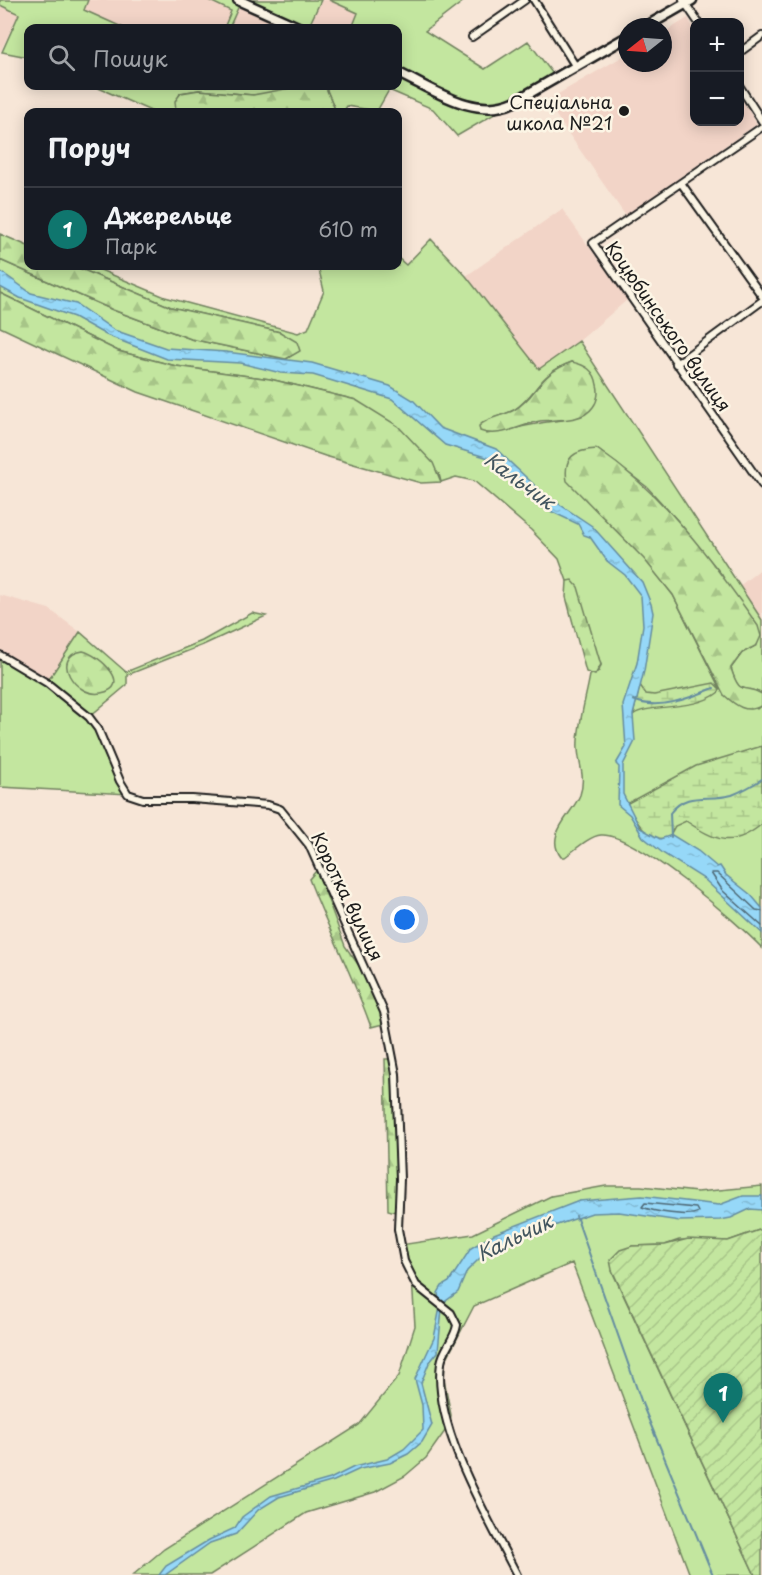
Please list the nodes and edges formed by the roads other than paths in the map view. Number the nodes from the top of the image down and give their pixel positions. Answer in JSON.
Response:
{"nodes":[{"id":1,"x":238,"y":0,"type":"edge"},
{"id":2,"x":525,"y":0,"type":"edge"},
{"id":3,"x":534,"y":0,"type":"edge"},
{"id":4,"x":687,"y":1,"type":"edge"},
{"id":5,"x":660,"y":18,"type":"edge"},
{"id":6,"x":696,"y":18,"type":"edge"},
{"id":7,"x":291,"y":24,"type":"edge"},
{"id":8,"x":762,"y":36,"type":"edge"},
{"id":9,"x":472,"y":37,"type":"dead end"},
{"id":10,"x":618,"y":42,"type":"edge"},
{"id":11,"x":744,"y":48,"type":"edge"},
{"id":12,"x":576,"y":67,"type":"junction"},
{"id":13,"x":402,"y":75,"type":"edge"},
{"id":14,"x":744,"y":93,"type":"edge"},
{"id":15,"x":762,"y":122,"type":"edge"},
{"id":16,"x":762,"y":127,"type":"edge"},
{"id":17,"x":681,"y":183,"type":"junction"},
{"id":18,"x":762,"y":296,"type":"edge"},
{"id":19,"x":762,"y":301,"type":"edge"},
{"id":20,"x":676,"y":364,"type":"junction"},
{"id":21,"x":762,"y":485,"type":"edge"},
{"id":22,"x":0,"y":655,"type":"edge"},
{"id":23,"x":517,"y":1575,"type":"edge"}],
"edges":[{"from":1,"to":7,"type":"main road"},
{"from":2,"to":9,"type":"street"},
{"from":3,"to":12,"type":"street"},
{"from":4,"to":5,"type":"main road"},
{"from":4,"to":6,"type":"street"},
{"from":8,"to":11,"type":"street"},
{"from":10,"to":12,"type":"main road"},
{"from":12,"to":13,"type":"main road"},
{"from":14,"to":15,"type":"street"},
{"from":16,"to":17,"type":"street"},
{"from":17,"to":18,"type":"street"},
{"from":17,"to":20,"type":"street","name":"Коцюбинського вулиця"},
{"from":19,"to":20,"type":"street"},
{"from":20,"to":21,"type":"street","name":"Коцюбинського вулиця"},
{"from":22,"to":23,"type":"street","name":"Коротка вулиця"}]}
